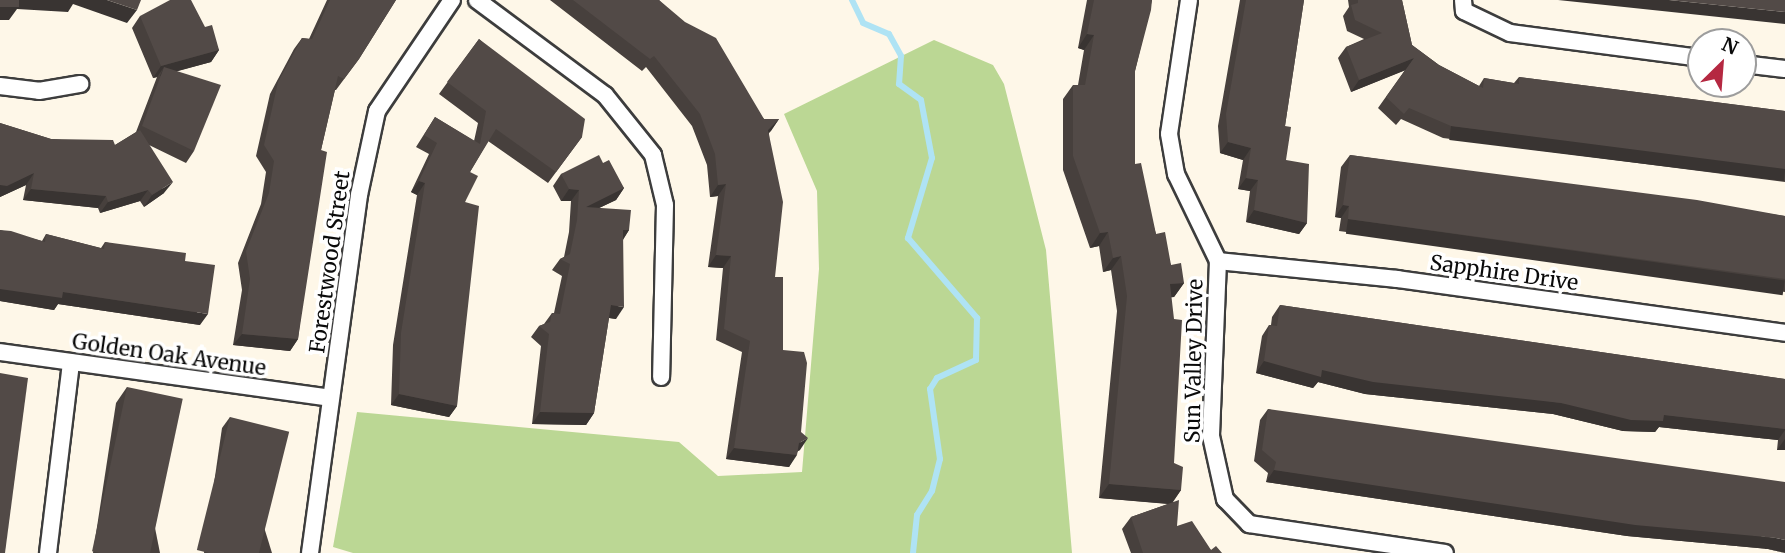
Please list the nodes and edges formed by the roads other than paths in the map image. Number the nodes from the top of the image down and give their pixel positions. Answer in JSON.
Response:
{"nodes":[{"id":1,"x":452,"y":0,"type":"edge"},
{"id":2,"x":477,"y":0,"type":"edge"},
{"id":3,"x":1189,"y":0,"type":"edge"},
{"id":4,"x":1463,"y":0,"type":"edge"},
{"id":5,"x":1687,"y":56,"type":"edge"},
{"id":6,"x":1757,"y":66,"type":"edge"},
{"id":7,"x":1785,"y":69,"type":"edge"},
{"id":8,"x":80,"y":84,"type":"dead end"},
{"id":9,"x":0,"y":86,"type":"edge"},
{"id":10,"x":1217,"y":261,"type":"junction"},
{"id":11,"x":1785,"y":333,"type":"edge"},
{"id":12,"x":0,"y":352,"type":"edge"},
{"id":13,"x":71,"y":362,"type":"junction"},
{"id":14,"x":661,"y":377,"type":"dead end"},
{"id":15,"x":331,"y":398,"type":"junction"},
{"id":16,"x":48,"y":553,"type":"edge"},
{"id":17,"x":310,"y":553,"type":"edge"},
{"id":18,"x":1445,"y":553,"type":"edge"}],
"edges":[{"from":1,"to":15,"type":"street","name":"Forestwood Street"},
{"from":2,"to":14,"type":"street"},
{"from":3,"to":10,"type":"street","name":"Sun Valley Drive"},
{"from":4,"to":5,"type":"street"},
{"from":6,"to":7,"type":"street"},
{"from":8,"to":9,"type":"street"},
{"from":10,"to":11,"type":"street","name":"Sapphire Drive"},
{"from":10,"to":18,"type":"street","name":"Sun Valley Drive"},
{"from":12,"to":13,"type":"street","name":"Golden Oak Avenue"},
{"from":13,"to":15,"type":"street","name":"Golden Oak Avenue"},
{"from":13,"to":16,"type":"street"},
{"from":15,"to":17,"type":"street","name":"Forestwood Street"}]}
